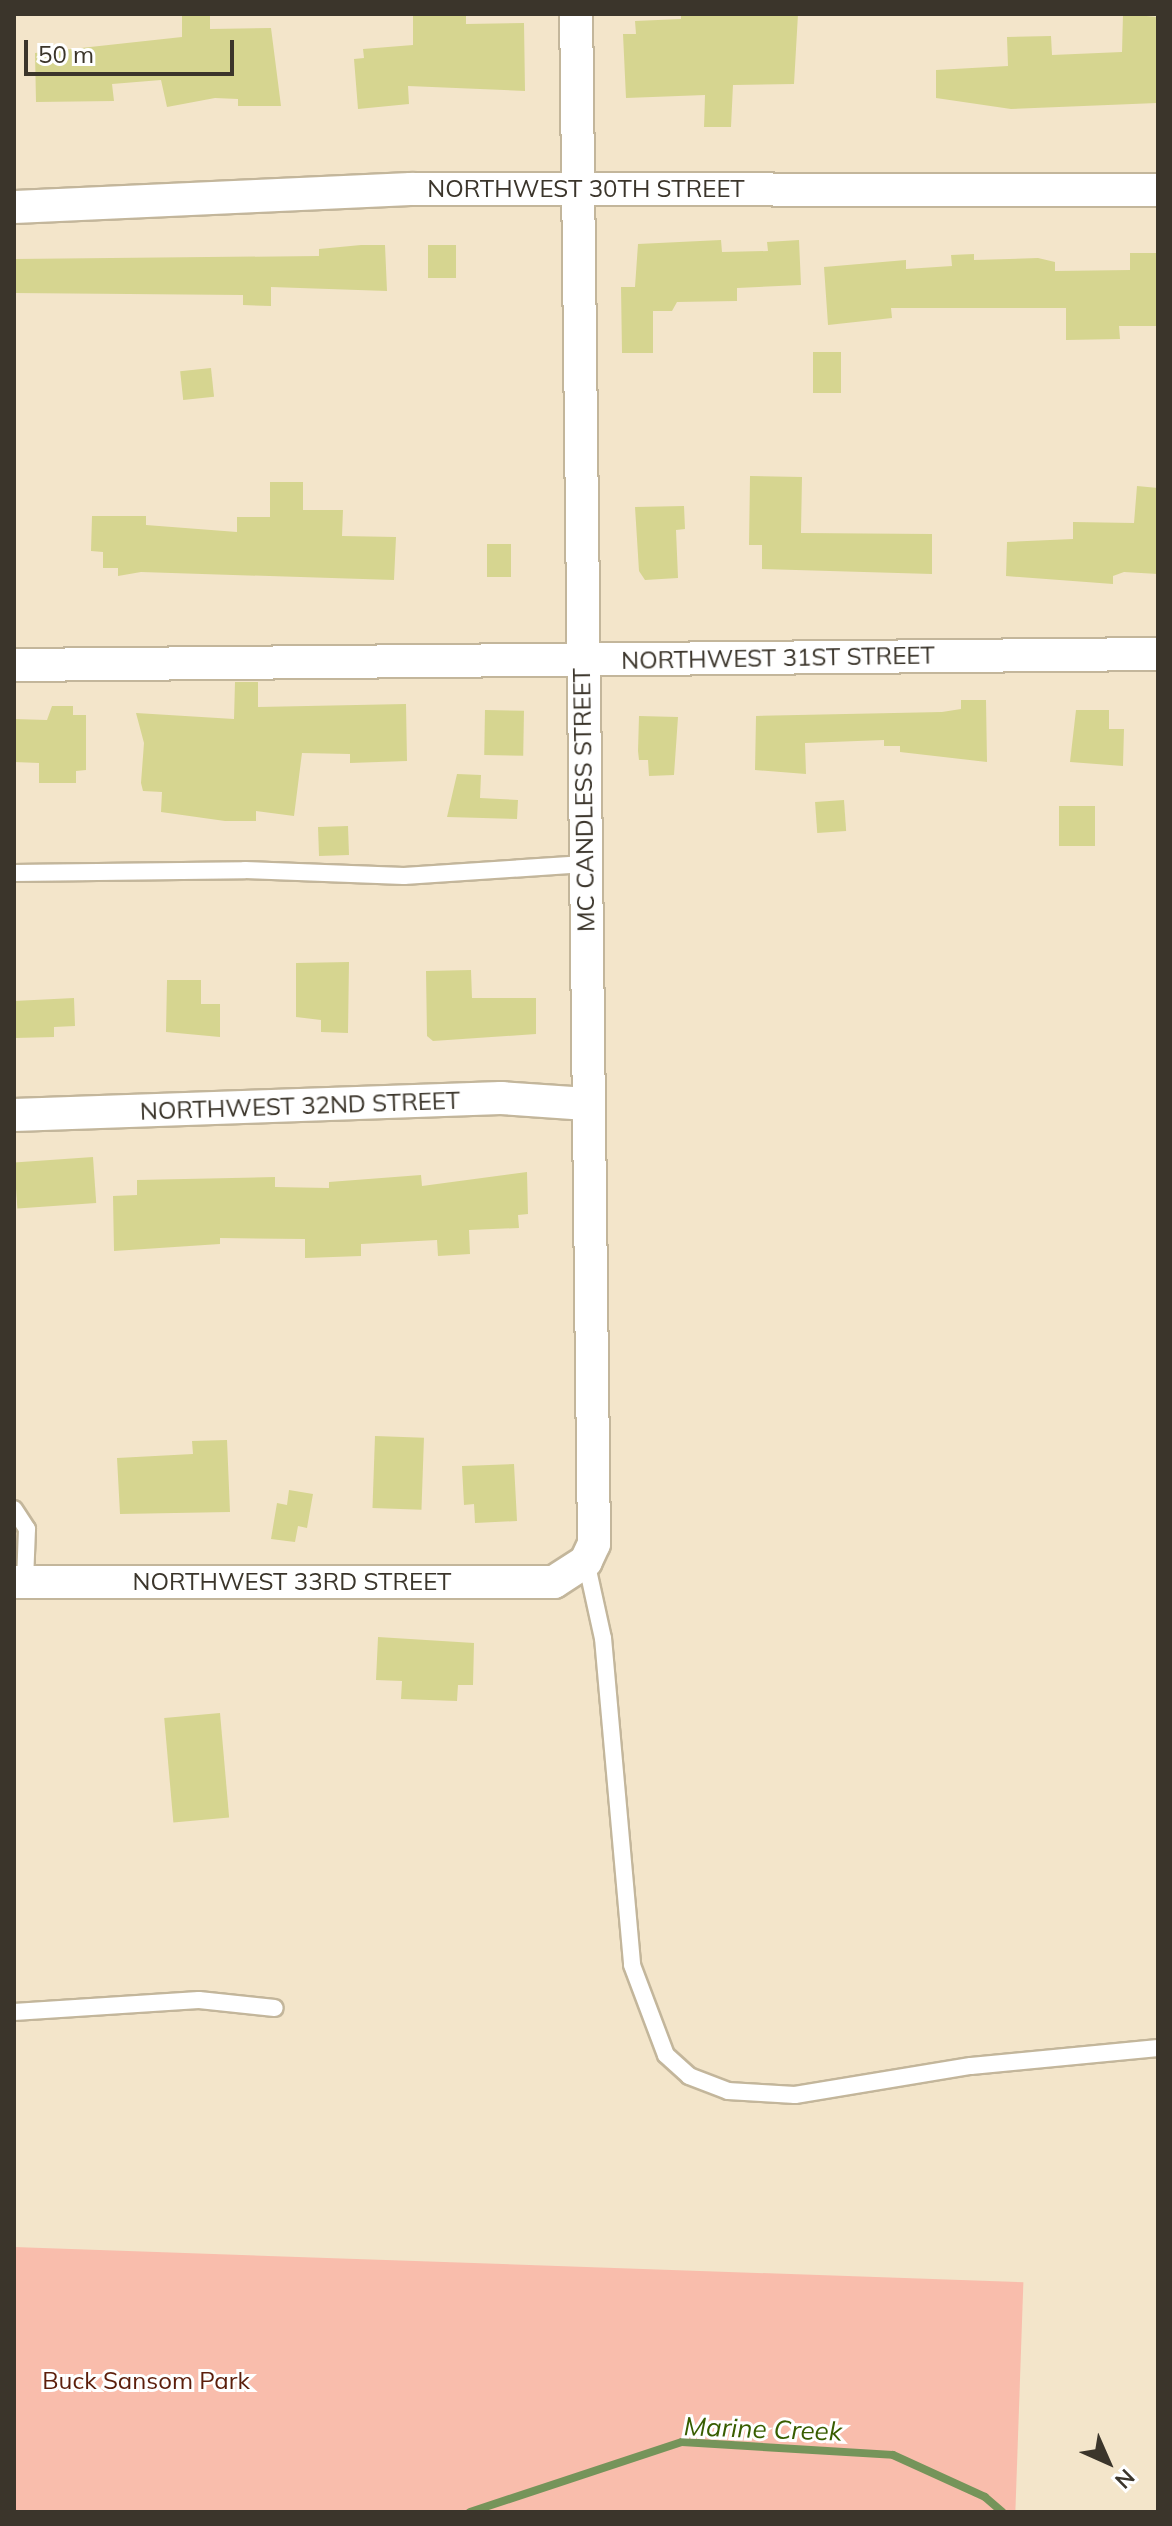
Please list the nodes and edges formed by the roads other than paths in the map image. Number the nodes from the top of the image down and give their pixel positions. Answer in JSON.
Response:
{"nodes":[{"id":1,"x":576,"y":14,"type":"edge"},
{"id":2,"x":578,"y":188,"type":"junction"},
{"id":3,"x":1158,"y":190,"type":"edge"},
{"id":4,"x":14,"y":207,"type":"edge"},
{"id":5,"x":1158,"y":654,"type":"edge"},
{"id":6,"x":582,"y":661,"type":"junction"},
{"id":7,"x":14,"y":665,"type":"edge"},
{"id":8,"x":585,"y":864,"type":"junction"},
{"id":9,"x":14,"y":873,"type":"edge"},
{"id":10,"x":587,"y":1104,"type":"junction"},
{"id":11,"x":14,"y":1115,"type":"edge"},
{"id":12,"x":14,"y":1509,"type":"edge"},
{"id":13,"x":577,"y":1568,"type":"junction"},
{"id":14,"x":20,"y":1582,"type":"edge"},
{"id":15,"x":275,"y":2008,"type":"dead end"},
{"id":16,"x":14,"y":2012,"type":"edge"},
{"id":17,"x":1158,"y":2048,"type":"edge"}],
"edges":[{"from":1,"to":2,"type":"street","name":"MC CANDLESS STREET"},
{"from":2,"to":3,"type":"street","name":"NORTHWEST 30TH STREET"},
{"from":2,"to":4,"type":"street","name":"NORTHWEST 30TH STREET"},
{"from":2,"to":6,"type":"street","name":"MC CANDLESS STREET"},
{"from":5,"to":6,"type":"street","name":"NORTHWEST 31ST STREET"},
{"from":6,"to":7,"type":"street","name":"NORTHWEST 31ST STREET"},
{"from":6,"to":8,"type":"street","name":"MC CANDLESS STREET"},
{"from":8,"to":9,"type":"lane"},
{"from":8,"to":10,"type":"street","name":"MC CANDLESS STREET"},
{"from":10,"to":11,"type":"street","name":"NORTHWEST 32ND STREET"},
{"from":10,"to":13,"type":"street","name":"MC CANDLESS STREET"},
{"from":12,"to":14,"type":"lane"},
{"from":13,"to":14,"type":"street","name":"NORTHWEST 33RD STREET"},
{"from":13,"to":17,"type":"lane"},
{"from":15,"to":16,"type":"lane"}]}
